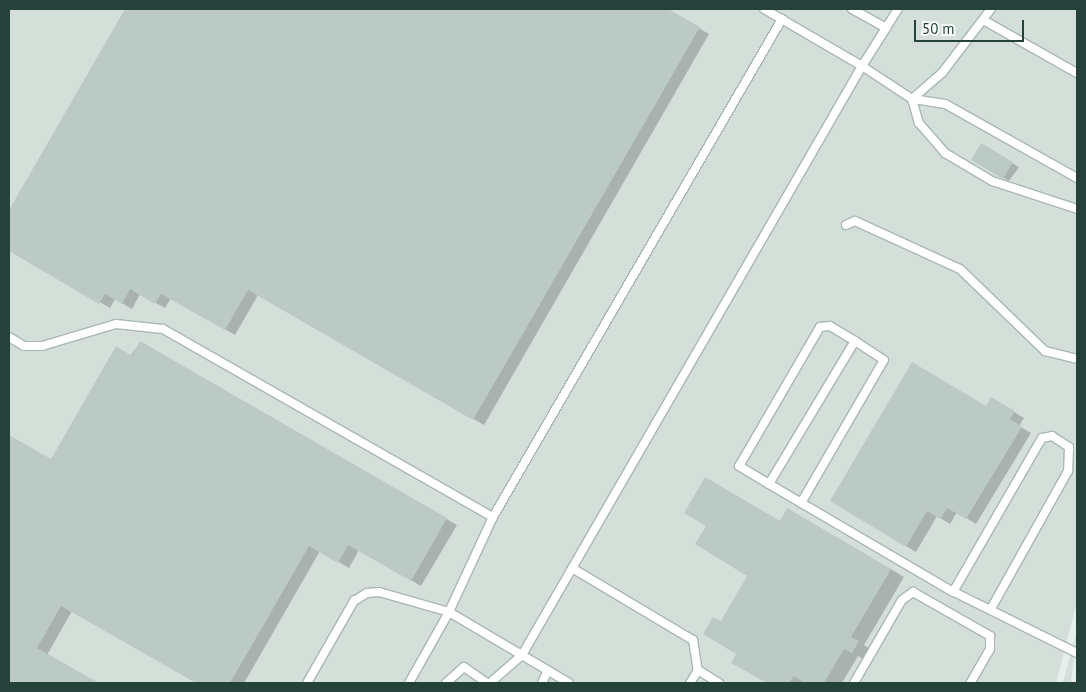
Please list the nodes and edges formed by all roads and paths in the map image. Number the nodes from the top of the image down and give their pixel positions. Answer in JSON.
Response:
{"nodes":[{"id":1,"x":764,"y":9,"type":"edge"},
{"id":2,"x":852,"y":9,"type":"edge"},
{"id":3,"x":898,"y":9,"type":"edge"},
{"id":4,"x":992,"y":9,"type":"edge"},
{"id":5,"x":782,"y":19,"type":"junction"},
{"id":6,"x":985,"y":21,"type":"junction"},
{"id":7,"x":886,"y":28,"type":"junction"},
{"id":8,"x":862,"y":66,"type":"junction"},
{"id":9,"x":1077,"y":73,"type":"edge"},
{"id":10,"x":912,"y":99,"type":"junction"},
{"id":11,"x":1077,"y":178,"type":"edge"},
{"id":12,"x":1077,"y":209,"type":"edge"},
{"id":13,"x":846,"y":225,"type":"dead end"},
{"id":14,"x":9,"y":337,"type":"edge"},
{"id":15,"x":855,"y":341,"type":"junction"},
{"id":16,"x":1077,"y":359,"type":"edge"},
{"id":17,"x":769,"y":484,"type":"junction"},
{"id":18,"x":801,"y":503,"type":"junction"},
{"id":19,"x":493,"y":517,"type":"junction"},
{"id":20,"x":572,"y":568,"type":"junction"},
{"id":21,"x":953,"y":592,"type":"junction"},
{"id":22,"x":990,"y":609,"type":"junction"},
{"id":23,"x":449,"y":612,"type":"junction"},
{"id":24,"x":1077,"y":653,"type":"edge"},
{"id":25,"x":522,"y":655,"type":"junction"},
{"id":26,"x":548,"y":670,"type":"junction"},
{"id":27,"x":698,"y":670,"type":"junction"},
{"id":28,"x":307,"y":683,"type":"edge"},
{"id":29,"x":409,"y":683,"type":"edge"},
{"id":30,"x":446,"y":683,"type":"edge"},
{"id":31,"x":488,"y":683,"type":"edge"},
{"id":32,"x":542,"y":683,"type":"edge"},
{"id":33,"x":569,"y":683,"type":"edge"},
{"id":34,"x":690,"y":683,"type":"edge"},
{"id":35,"x":719,"y":683,"type":"edge"},
{"id":36,"x":854,"y":683,"type":"edge"},
{"id":37,"x":970,"y":683,"type":"edge"}],
"edges":[{"from":1,"to":5,"type":"lane"},
{"from":2,"to":7,"type":"lane"},
{"from":3,"to":7,"type":"lane"},
{"from":4,"to":6,"type":"lane"},
{"from":5,"to":8,"type":"lane"},
{"from":5,"to":19,"type":"lane"},
{"from":6,"to":9,"type":"lane"},
{"from":6,"to":10,"type":"lane"},
{"from":7,"to":8,"type":"lane"},
{"from":8,"to":10,"type":"lane"},
{"from":8,"to":20,"type":"lane"},
{"from":10,"to":11,"type":"lane"},
{"from":10,"to":12,"type":"lane"},
{"from":13,"to":16,"type":"lane"},
{"from":14,"to":19,"type":"lane"},
{"from":15,"to":17,"type":"lane"},
{"from":15,"to":17,"type":"lane"},
{"from":15,"to":18,"type":"lane"},
{"from":17,"to":18,"type":"lane"},
{"from":18,"to":21,"type":"lane"},
{"from":19,"to":23,"type":"lane"},
{"from":20,"to":25,"type":"lane"},
{"from":20,"to":27,"type":"lane"},
{"from":21,"to":22,"type":"lane"},
{"from":21,"to":22,"type":"lane"},
{"from":22,"to":24,"type":"lane"},
{"from":23,"to":25,"type":"lane"},
{"from":23,"to":28,"type":"lane"},
{"from":23,"to":29,"type":"lane"},
{"from":25,"to":26,"type":"lane"},
{"from":25,"to":31,"type":"lane"},
{"from":26,"to":32,"type":"lane"},
{"from":26,"to":33,"type":"lane"},
{"from":27,"to":34,"type":"lane"},
{"from":27,"to":35,"type":"lane"},
{"from":30,"to":31,"type":"lane"},
{"from":36,"to":37,"type":"lane"}]}
